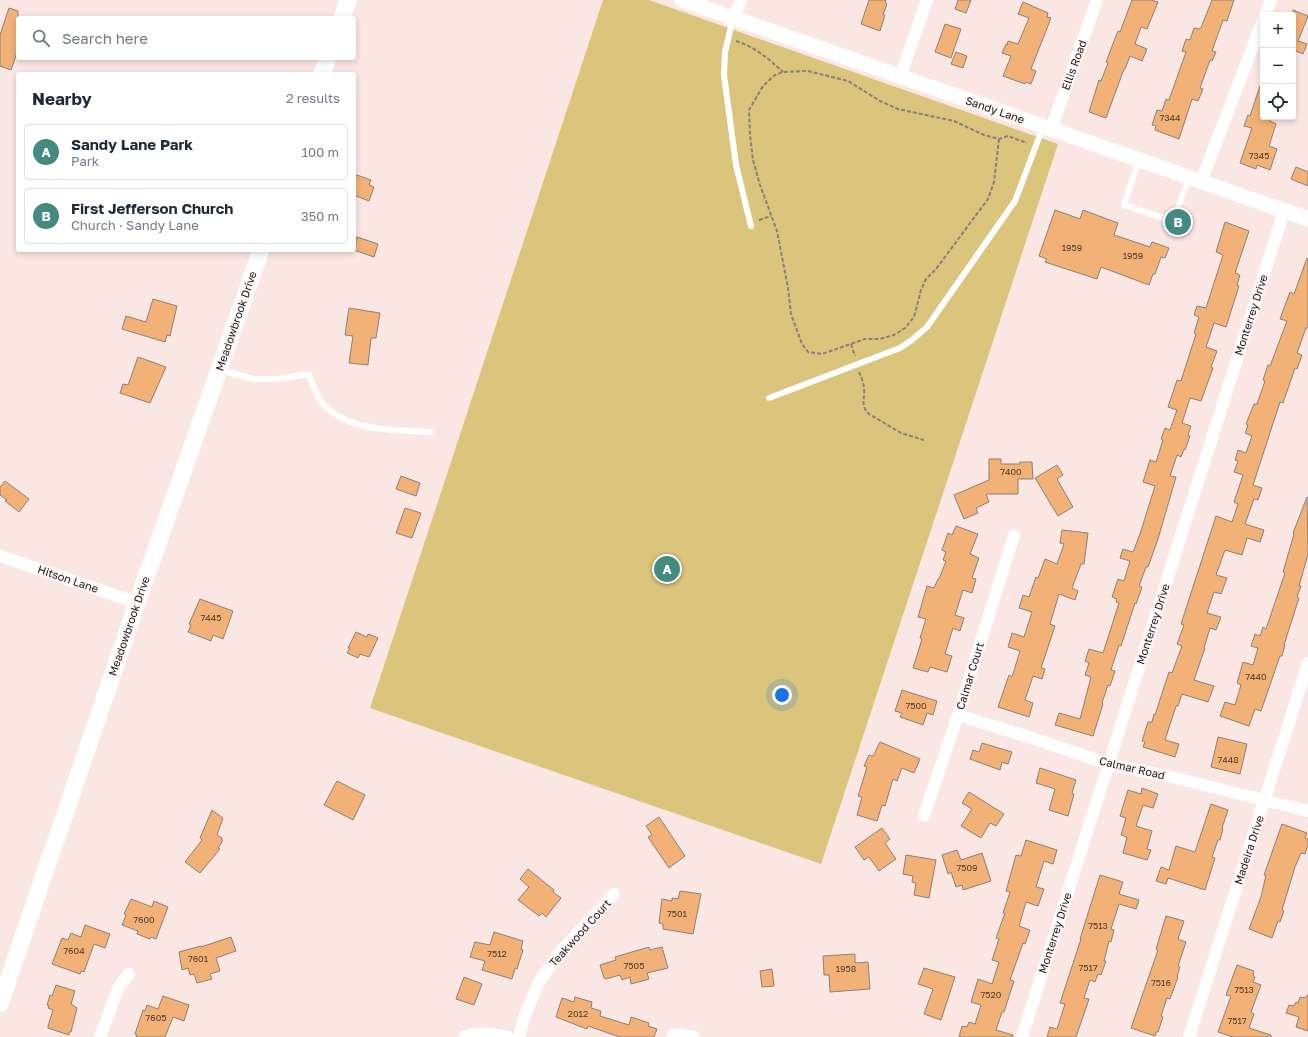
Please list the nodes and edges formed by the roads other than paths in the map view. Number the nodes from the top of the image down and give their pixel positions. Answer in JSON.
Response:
{"nodes":[{"id":1,"x":348,"y":0,"type":"edge"},
{"id":2,"x":682,"y":0,"type":"edge"},
{"id":3,"x":741,"y":0,"type":"edge"},
{"id":4,"x":927,"y":0,"type":"edge"},
{"id":5,"x":1097,"y":0,"type":"edge"},
{"id":6,"x":1271,"y":0,"type":"edge"},
{"id":7,"x":1266,"y":12,"type":"edge"},
{"id":8,"x":343,"y":16,"type":"edge"},
{"id":9,"x":733,"y":18,"type":"junction"},
{"id":10,"x":1260,"y":27,"type":"edge"},
{"id":11,"x":327,"y":60,"type":"edge"},
{"id":12,"x":323,"y":72,"type":"edge"},
{"id":13,"x":900,"y":76,"type":"junction"},
{"id":14,"x":1047,"y":128,"type":"junction"},
{"id":15,"x":1139,"y":160,"type":"junction"},
{"id":16,"x":1195,"y":180,"type":"junction"},
{"id":17,"x":1284,"y":211,"type":"junction"},
{"id":18,"x":1308,"y":219,"type":"edge"},
{"id":19,"x":751,"y":224,"type":"road end"},
{"id":20,"x":260,"y":252,"type":"edge"},
{"id":21,"x":219,"y":370,"type":"junction"},
{"id":22,"x":769,"y":398,"type":"dead end"},
{"id":23,"x":431,"y":432,"type":"dead end"},
{"id":24,"x":1014,"y":535,"type":"dead end"},
{"id":25,"x":0,"y":556,"type":"edge"},
{"id":26,"x":137,"y":603,"type":"junction"},
{"id":27,"x":1308,"y":663,"type":"edge"},
{"id":28,"x":958,"y":715,"type":"junction"},
{"id":29,"x":1108,"y":764,"type":"junction"},
{"id":30,"x":1265,"y":800,"type":"junction"},
{"id":31,"x":1308,"y":811,"type":"edge"},
{"id":32,"x":924,"y":816,"type":"dead end"},
{"id":33,"x":614,"y":894,"type":"dead end"},
{"id":34,"x":129,"y":974,"type":"dead end"},
{"id":35,"x":0,"y":1004,"type":"edge"},
{"id":36,"x":100,"y":1037,"type":"edge"},
{"id":37,"x":464,"y":1037,"type":"edge"},
{"id":38,"x":508,"y":1037,"type":"edge"},
{"id":39,"x":519,"y":1037,"type":"edge"},
{"id":40,"x":673,"y":1037,"type":"edge"},
{"id":41,"x":694,"y":1037,"type":"edge"},
{"id":42,"x":1022,"y":1037,"type":"edge"},
{"id":43,"x":1189,"y":1037,"type":"edge"}],
"edges":[{"from":1,"to":8,"type":"main road"},
{"from":2,"to":9,"type":"street","name":"Sandy Lane"},
{"from":3,"to":9,"type":"street"},
{"from":4,"to":13,"type":"street"},
{"from":5,"to":14,"type":"street","name":"Ellis Road"},
{"from":6,"to":7,"type":"street"},
{"from":9,"to":13,"type":"street","name":"Sandy Lane"},
{"from":9,"to":19,"type":"lane"},
{"from":10,"to":16,"type":"street"},
{"from":11,"to":12,"type":"main road"},
{"from":13,"to":14,"type":"street","name":"Sandy Lane"},
{"from":14,"to":15,"type":"street","name":"Sandy Lane"},
{"from":14,"to":22,"type":"lane"},
{"from":15,"to":16,"type":"street","name":"Sandy Lane"},
{"from":15,"to":16,"type":"lane"},
{"from":16,"to":17,"type":"street","name":"Sandy Lane"},
{"from":17,"to":18,"type":"street","name":"Sandy Lane"},
{"from":17,"to":29,"type":"street","name":"Monterrey Drive"},
{"from":20,"to":21,"type":"main road","name":"Meadowbrook Drive"},
{"from":21,"to":23,"type":"lane"},
{"from":21,"to":26,"type":"main road","name":"Meadowbrook Drive"},
{"from":24,"to":28,"type":"street","name":"Calmar Court"},
{"from":25,"to":26,"type":"street","name":"Hitson Lane"},
{"from":26,"to":35,"type":"main road","name":"Meadowbrook Drive"},
{"from":27,"to":30,"type":"street","name":"Madeira Drive"},
{"from":28,"to":29,"type":"street","name":"Calmar Road"},
{"from":28,"to":32,"type":"street","name":"Calmar Court"},
{"from":29,"to":30,"type":"street","name":"Calmar Road"},
{"from":29,"to":42,"type":"street","name":"Monterrey Drive"},
{"from":30,"to":31,"type":"street","name":"Calmar Road"},
{"from":30,"to":43,"type":"street","name":"Madeira Drive"},
{"from":33,"to":39,"type":"street","name":"Teakwood Court"},
{"from":34,"to":36,"type":"street"},
{"from":37,"to":38,"type":"street"},
{"from":40,"to":41,"type":"street"}]}
